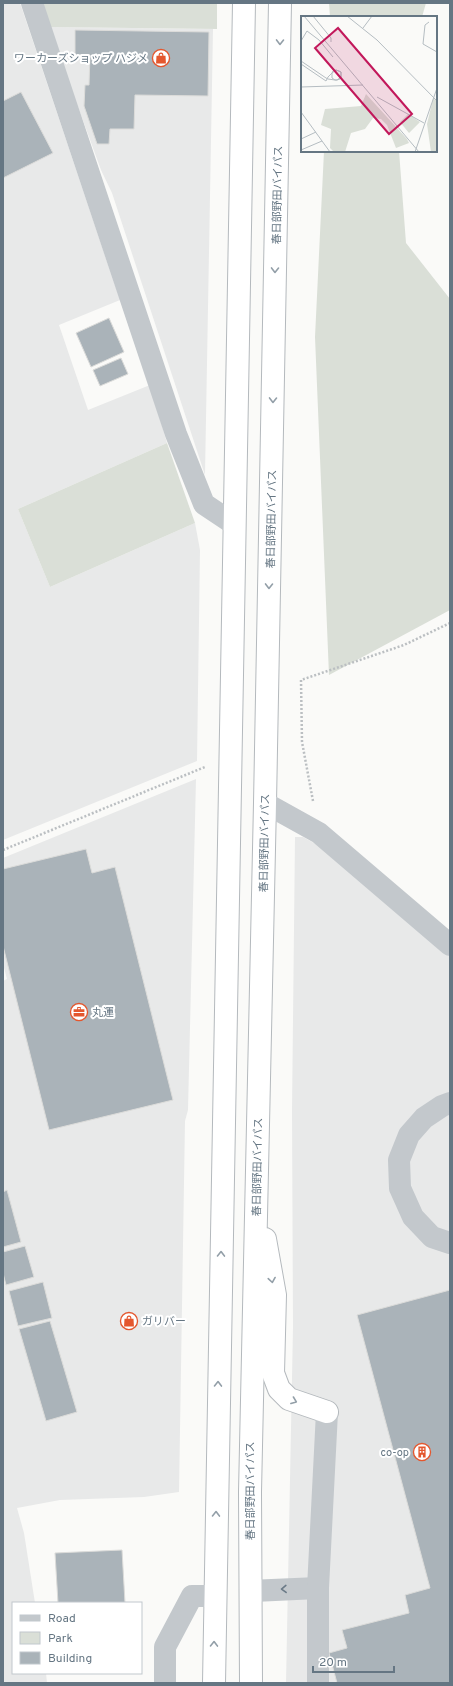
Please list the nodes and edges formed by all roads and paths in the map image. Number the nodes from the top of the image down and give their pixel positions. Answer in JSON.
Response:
{"nodes":[{"id":1,"x":32,"y":3,"type":"edge"},
{"id":2,"x":244,"y":3,"type":"edge"},
{"id":3,"x":280,"y":3,"type":"edge"},
{"id":4,"x":234,"y":524,"type":"junction"},
{"id":5,"x":450,"y":623,"type":"edge"},
{"id":6,"x":230,"y":757,"type":"junction"},
{"id":7,"x":265,"y":803,"type":"junction"},
{"id":8,"x":319,"y":833,"type":"junction"},
{"id":9,"x":3,"y":850,"type":"edge"},
{"id":10,"x":450,"y":945,"type":"edge"},
{"id":11,"x":450,"y":1103,"type":"edge"},
{"id":12,"x":256,"y":1186,"type":"junction"},
{"id":13,"x":450,"y":1243,"type":"edge"},
{"id":14,"x":327,"y":1412,"type":"joint"},
{"id":15,"x":318,"y":1588,"type":"junction"},
{"id":16,"x":250,"y":1591,"type":"junction"},
{"id":17,"x":215,"y":1596,"type":"junction"},
{"id":18,"x":165,"y":1683,"type":"edge"},
{"id":19,"x":214,"y":1683,"type":"edge"},
{"id":20,"x":251,"y":1683,"type":"edge"},
{"id":21,"x":318,"y":1683,"type":"edge"}],
"edges":[{"from":1,"to":4,"type":"street"},
{"from":2,"to":4,"type":"highway"},
{"from":3,"to":7,"type":"highway","name":"春日部野田バイパス","one_way":true},
{"from":4,"to":6,"type":"highway"},
{"from":5,"to":8,"type":"path"},
{"from":6,"to":9,"type":"path"},
{"from":17,"to":6,"type":"highway","one_way":true},
{"from":7,"to":8,"type":"street"},
{"from":7,"to":12,"type":"highway","name":"春日部野田バイパス"},
{"from":8,"to":10,"type":"street"},
{"from":11,"to":13,"type":"street"},
{"from":12,"to":14,"type":"highway","one_way":true},
{"from":12,"to":16,"type":"highway","name":"春日部野田バイパス"},
{"from":14,"to":15,"type":"street"},
{"from":15,"to":16,"type":"street","one_way":true},
{"from":15,"to":21,"type":"street"},
{"from":16,"to":20,"type":"highway","name":"春日部野田バイパス"},
{"from":17,"to":18,"type":"street"},
{"from":19,"to":17,"type":"highway","one_way":true}]}
